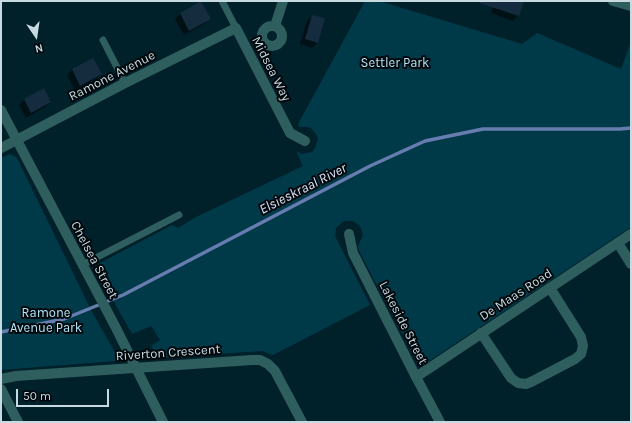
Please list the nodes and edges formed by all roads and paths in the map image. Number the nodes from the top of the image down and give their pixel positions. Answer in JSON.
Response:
{"nodes":[{"id":1,"x":222,"y":1,"type":"edge"},
{"id":2,"x":282,"y":1,"type":"edge"},
{"id":3,"x":613,"y":1,"type":"edge"},
{"id":4,"x":631,"y":6,"type":"edge"},
{"id":5,"x":275,"y":26,"type":"dead end"},
{"id":6,"x":236,"y":28,"type":"junction"},
{"id":7,"x":103,"y":40,"type":"dead end"},
{"id":8,"x":125,"y":83,"type":"junction"},
{"id":9,"x":1,"y":110,"type":"edge"},
{"id":10,"x":16,"y":140,"type":"junction"},
{"id":11,"x":305,"y":141,"type":"dead end"},
{"id":12,"x":1,"y":148,"type":"edge"},
{"id":13,"x":180,"y":215,"type":"dead end"},
{"id":14,"x":349,"y":234,"type":"dead end"},
{"id":15,"x":631,"y":234,"type":"edge"},
{"id":16,"x":618,"y":243,"type":"junction"},
{"id":17,"x":631,"y":264,"type":"edge"},
{"id":18,"x":82,"y":265,"type":"junction"},
{"id":19,"x":550,"y":288,"type":"junction"},
{"id":20,"x":481,"y":333,"type":"junction"},
{"id":21,"x":136,"y":369,"type":"junction"},
{"id":22,"x":416,"y":377,"type":"junction"},
{"id":23,"x":1,"y":379,"type":"edge"},
{"id":24,"x":1,"y":389,"type":"edge"},
{"id":25,"x":18,"y":422,"type":"edge"},
{"id":26,"x":163,"y":422,"type":"edge"},
{"id":27,"x":302,"y":422,"type":"edge"},
{"id":28,"x":440,"y":422,"type":"edge"}],
"edges":[{"from":1,"to":6,"type":"lane","name":"Midsea Way"},
{"from":2,"to":5,"type":"street"},
{"from":3,"to":4,"type":"street"},
{"from":6,"to":8,"type":"street","name":"Ramone Avenue"},
{"from":6,"to":11,"type":"street","name":"Midsea Way"},
{"from":7,"to":8,"type":"lane"},
{"from":8,"to":10,"type":"street","name":"Ramone Avenue"},
{"from":9,"to":10,"type":"street","name":"Chelsea Street"},
{"from":10,"to":12,"type":"street","name":"Ramone Avenue"},
{"from":10,"to":18,"type":"street","name":"Chelsea Street"},
{"from":13,"to":18,"type":"lane"},
{"from":14,"to":22,"type":"street","name":"Lakeside Street"},
{"from":15,"to":16,"type":"street","name":"De Maas Road"},
{"from":16,"to":17,"type":"street"},
{"from":16,"to":19,"type":"street","name":"De Maas Road"},
{"from":18,"to":21,"type":"street","name":"Chelsea Street"},
{"from":19,"to":20,"type":"street","name":"De Maas Road"},
{"from":19,"to":20,"type":"street"},
{"from":20,"to":22,"type":"street","name":"De Maas Road"},
{"from":21,"to":23,"type":"street","name":"Riverton Crescent"},
{"from":21,"to":26,"type":"street","name":"Chelsea Street"},
{"from":21,"to":27,"type":"street","name":"Riverton Crescent"},
{"from":22,"to":28,"type":"street","name":"Lakeside Street"},
{"from":24,"to":25,"type":"street"}]}
